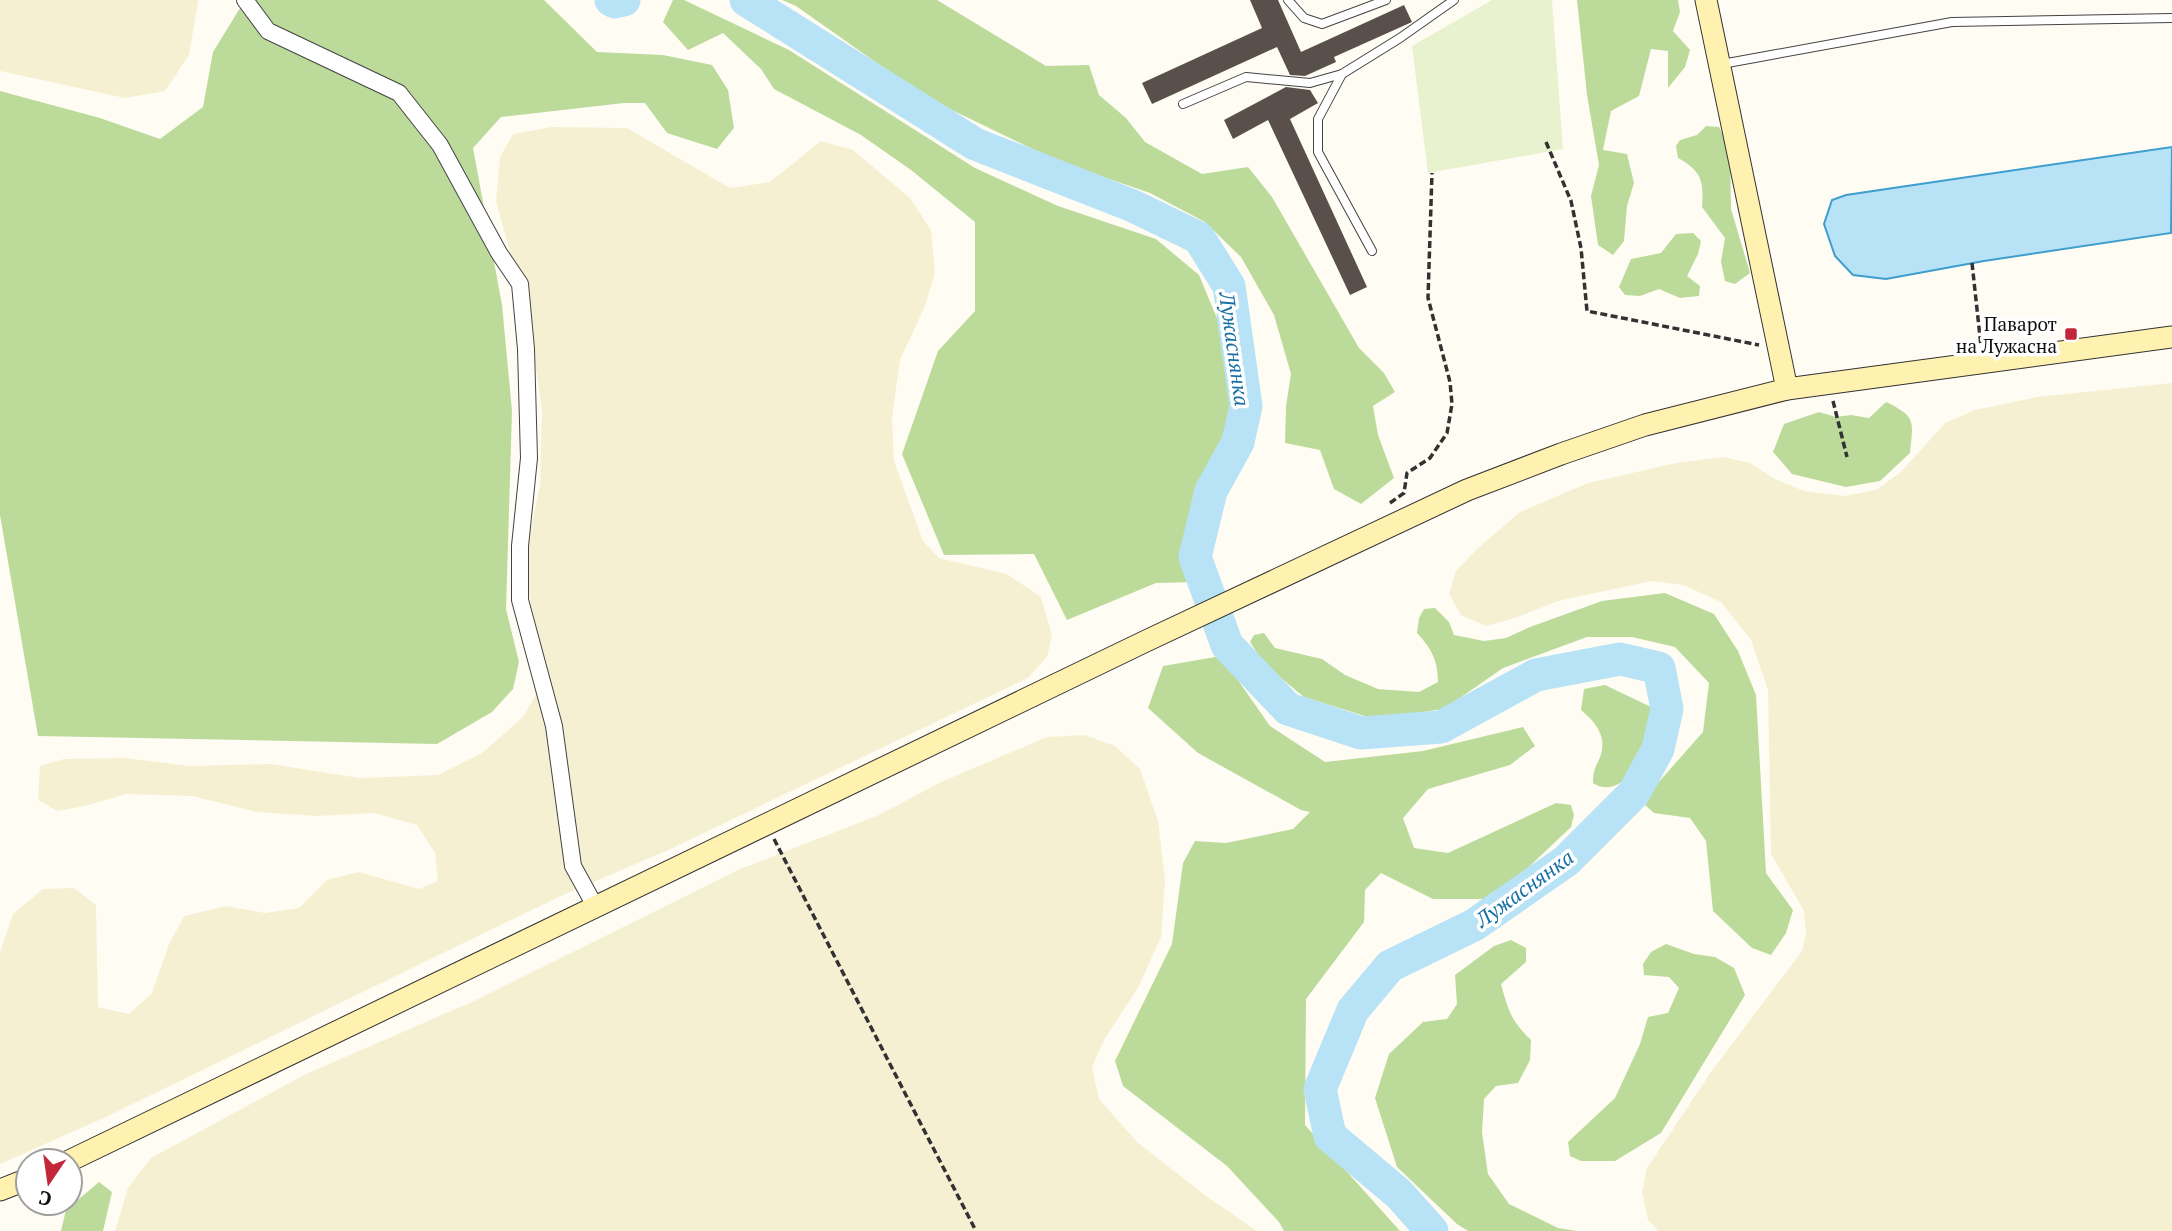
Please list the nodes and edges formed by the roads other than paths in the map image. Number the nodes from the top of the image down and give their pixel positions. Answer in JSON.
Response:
{"nodes":[{"id":1,"x":245,"y":0,"type":"edge"},
{"id":2,"x":1288,"y":0,"type":"edge"},
{"id":3,"x":1386,"y":0,"type":"edge"},
{"id":4,"x":1454,"y":0,"type":"edge"},
{"id":5,"x":1706,"y":0,"type":"edge"},
{"id":6,"x":2172,"y":18,"type":"edge"},
{"id":7,"x":1719,"y":64,"type":"junction"},
{"id":8,"x":1342,"y":74,"type":"junction"},
{"id":9,"x":1183,"y":104,"type":"dead end"},
{"id":10,"x":1372,"y":251,"type":"dead end"},
{"id":11,"x":2172,"y":337,"type":"edge"},
{"id":12,"x":1787,"y":389,"type":"junction"},
{"id":13,"x":595,"y":906,"type":"junction"},
{"id":14,"x":84,"y":1154,"type":"edge"}],
"edges":[{"from":1,"to":13,"type":"street"},
{"from":2,"to":3,"type":"lane"},
{"from":4,"to":8,"type":"lane"},
{"from":5,"to":7,"type":"main road"},
{"from":6,"to":7,"type":"lane"},
{"from":7,"to":12,"type":"main road"},
{"from":8,"to":9,"type":"lane"},
{"from":8,"to":10,"type":"lane"},
{"from":11,"to":12,"type":"main road"},
{"from":12,"to":13,"type":"main road"},
{"from":13,"to":14,"type":"main road"}]}
